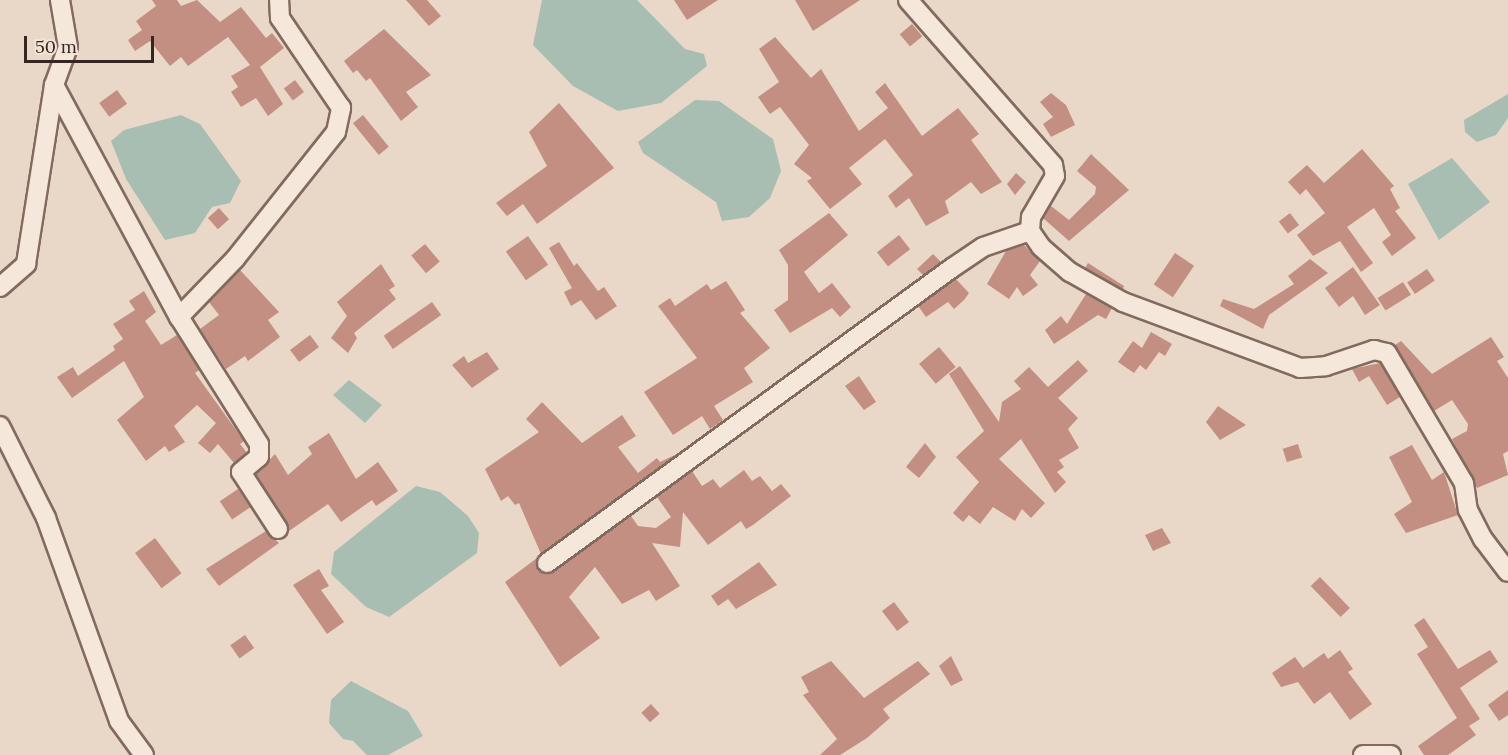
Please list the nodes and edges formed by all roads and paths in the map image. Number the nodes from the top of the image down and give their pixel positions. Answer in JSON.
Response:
{"nodes":[{"id":1,"x":60,"y":0,"type":"edge"},
{"id":2,"x":279,"y":0,"type":"edge"},
{"id":3,"x":908,"y":0,"type":"edge"},
{"id":4,"x":54,"y":85,"type":"junction"},
{"id":5,"x":1030,"y":231,"type":"junction"},
{"id":6,"x":0,"y":287,"type":"edge"},
{"id":7,"x":179,"y":317,"type":"junction"},
{"id":8,"x":0,"y":426,"type":"edge"},
{"id":9,"x":278,"y":529,"type":"dead end"},
{"id":10,"x":547,"y":563,"type":"dead end"},
{"id":11,"x":1508,"y":572,"type":"edge"},
{"id":12,"x":144,"y":755,"type":"edge"},
{"id":13,"x":1362,"y":755,"type":"edge"},
{"id":14,"x":1390,"y":755,"type":"edge"}],
"edges":[{"from":1,"to":4,"type":"street"},
{"from":2,"to":7,"type":"street"},
{"from":3,"to":5,"type":"street"},
{"from":4,"to":6,"type":"street"},
{"from":4,"to":7,"type":"street"},
{"from":5,"to":10,"type":"street"},
{"from":5,"to":11,"type":"street"},
{"from":7,"to":9,"type":"street"},
{"from":8,"to":12,"type":"street"},
{"from":13,"to":14,"type":"street"}]}
